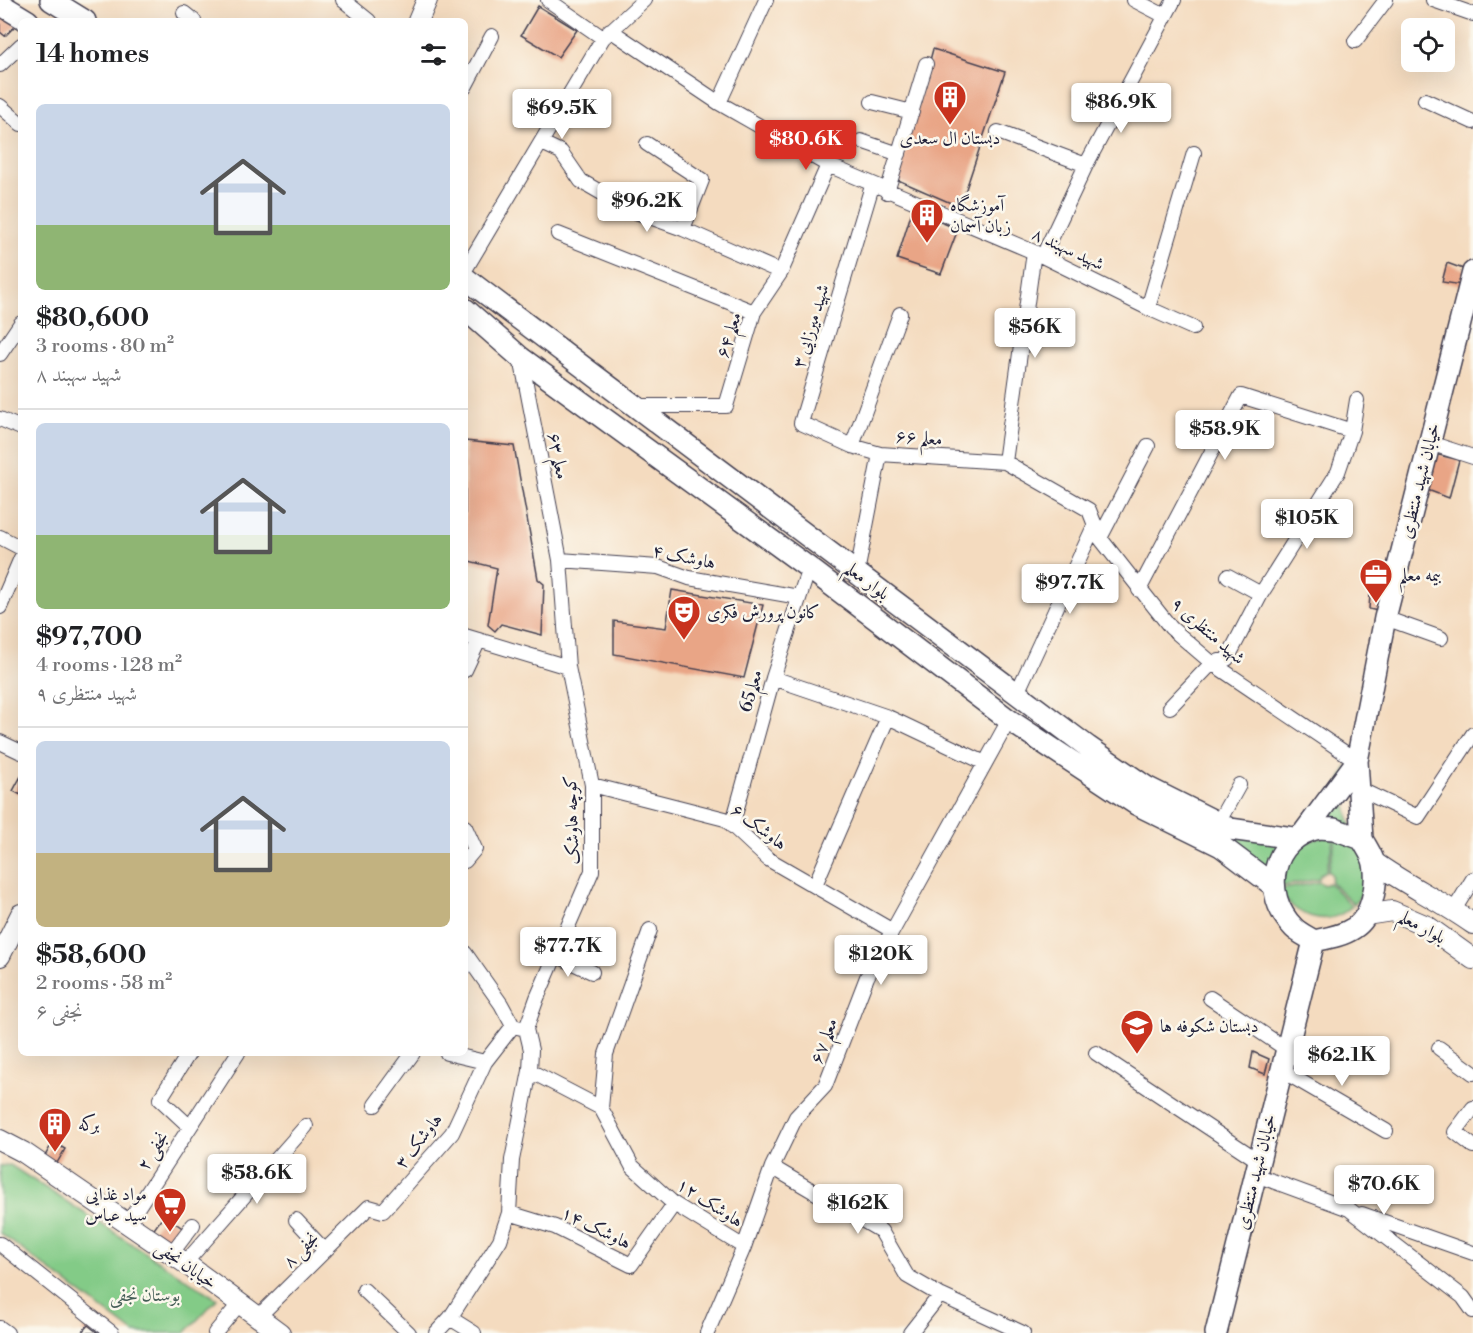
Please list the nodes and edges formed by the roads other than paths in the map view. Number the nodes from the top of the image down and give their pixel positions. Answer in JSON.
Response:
{"nodes":[{"id":1,"x":51,"y":0,"type":"edge"},
{"id":2,"x":343,"y":0,"type":"edge"},
{"id":3,"x":427,"y":0,"type":"edge"},
{"id":4,"x":548,"y":0,"type":"edge"},
{"id":5,"x":644,"y":0,"type":"edge"},
{"id":6,"x":766,"y":0,"type":"edge"},
{"id":7,"x":1134,"y":0,"type":"edge"},
{"id":8,"x":1174,"y":0,"type":"edge"},
{"id":9,"x":1386,"y":0,"type":"edge"},
{"id":10,"x":1432,"y":0,"type":"edge"},
{"id":11,"x":0,"y":4,"type":"edge"},
{"id":12,"x":1473,"y":14,"type":"edge"},
{"id":13,"x":1165,"y":16,"type":"junction"},
{"id":14,"x":23,"y":18,"type":"edge"},
{"id":15,"x":81,"y":18,"type":"edge"},
{"id":16,"x":365,"y":18,"type":"edge"},
{"id":17,"x":419,"y":18,"type":"edge"},
{"id":18,"x":606,"y":34,"type":"junction"},
{"id":19,"x":492,"y":36,"type":"dead end"},
{"id":20,"x":1355,"y":41,"type":"dead end"},
{"id":21,"x":18,"y":48,"type":"edge"},
{"id":22,"x":926,"y":64,"type":"dead end"},
{"id":23,"x":0,"y":65,"type":"edge"},
{"id":24,"x":468,"y":81,"type":"edge"},
{"id":25,"x":1425,"y":100,"type":"dead end"},
{"id":26,"x":872,"y":102,"type":"dead end"},
{"id":27,"x":719,"y":103,"type":"junction"},
{"id":28,"x":0,"y":106,"type":"edge"},
{"id":29,"x":912,"y":112,"type":"junction"},
{"id":30,"x":18,"y":121,"type":"edge"},
{"id":31,"x":1473,"y":122,"type":"edge"},
{"id":32,"x":998,"y":132,"type":"dead end"},
{"id":33,"x":861,"y":141,"type":"dead end"},
{"id":34,"x":542,"y":143,"type":"junction"},
{"id":35,"x":647,"y":144,"type":"dead end"},
{"id":36,"x":1194,"y":153,"type":"dead end"},
{"id":37,"x":899,"y":154,"type":"junction"},
{"id":38,"x":828,"y":165,"type":"junction"},
{"id":39,"x":1086,"y":165,"type":"junction"},
{"id":40,"x":872,"y":186,"type":"junction"},
{"id":41,"x":887,"y":192,"type":"junction"},
{"id":42,"x":683,"y":228,"type":"junction"},
{"id":43,"x":558,"y":234,"type":"dead end"},
{"id":44,"x":1038,"y":254,"type":"junction"},
{"id":45,"x":468,"y":265,"type":"edge"},
{"id":46,"x":782,"y":272,"type":"junction"},
{"id":47,"x":1473,"y":272,"type":"edge"},
{"id":48,"x":468,"y":280,"type":"edge"},
{"id":49,"x":1470,"y":294,"type":"edge"},
{"id":50,"x":1148,"y":308,"type":"junction"},
{"id":51,"x":468,"y":312,"type":"edge"},
{"id":52,"x":754,"y":312,"type":"junction"},
{"id":53,"x":900,"y":314,"type":"dead end"},
{"id":54,"x":18,"y":327,"type":"edge"},
{"id":55,"x":1193,"y":328,"type":"dead end"},
{"id":56,"x":0,"y":354,"type":"edge"},
{"id":57,"x":521,"y":358,"type":"junction"},
{"id":58,"x":1358,"y":400,"type":"dead end"},
{"id":59,"x":636,"y":406,"type":"junction"},
{"id":60,"x":0,"y":419,"type":"edge"},
{"id":61,"x":18,"y":427,"type":"edge"},
{"id":62,"x":1352,"y":431,"type":"junction"},
{"id":63,"x":1430,"y":443,"type":"junction"},
{"id":64,"x":852,"y":446,"type":"junction"},
{"id":65,"x":1148,"y":446,"type":"dead end"},
{"id":66,"x":880,"y":454,"type":"junction"},
{"id":67,"x":1473,"y":457,"type":"edge"},
{"id":68,"x":1005,"y":462,"type":"junction"},
{"id":69,"x":1095,"y":524,"type":"junction"},
{"id":70,"x":0,"y":537,"type":"edge"},
{"id":71,"x":1100,"y":538,"type":"junction"},
{"id":72,"x":18,"y":546,"type":"edge"},
{"id":73,"x":560,"y":560,"type":"junction"},
{"id":74,"x":18,"y":565,"type":"edge"},
{"id":75,"x":809,"y":568,"type":"junction"},
{"id":76,"x":857,"y":573,"type":"junction"},
{"id":77,"x":1228,"y":576,"type":"dead end"},
{"id":78,"x":1139,"y":590,"type":"junction"},
{"id":79,"x":1261,"y":594,"type":"junction"},
{"id":80,"x":799,"y":597,"type":"junction"},
{"id":81,"x":0,"y":607,"type":"edge"},
{"id":82,"x":1386,"y":618,"type":"junction"},
{"id":83,"x":468,"y":637,"type":"edge"},
{"id":84,"x":1441,"y":638,"type":"dead end"},
{"id":85,"x":479,"y":640,"type":"junction"},
{"id":86,"x":1212,"y":663,"type":"junction"},
{"id":87,"x":468,"y":664,"type":"edge"},
{"id":88,"x":568,"y":667,"type":"junction"},
{"id":89,"x":773,"y":678,"type":"junction"},
{"id":90,"x":1017,"y":693,"type":"junction"},
{"id":91,"x":1170,"y":707,"type":"dead end"},
{"id":92,"x":888,"y":717,"type":"junction"},
{"id":93,"x":1009,"y":720,"type":"junction"},
{"id":94,"x":1473,"y":734,"type":"edge"},
{"id":95,"x":0,"y":742,"type":"edge"},
{"id":96,"x":18,"y":751,"type":"edge"},
{"id":97,"x":1357,"y":761,"type":"junction"},
{"id":98,"x":985,"y":763,"type":"junction"},
{"id":99,"x":592,"y":784,"type":"junction"},
{"id":100,"x":1239,"y":784,"type":"dead end"},
{"id":101,"x":1357,"y":788,"type":"junction"},
{"id":102,"x":1218,"y":823,"type":"junction"},
{"id":103,"x":732,"y":826,"type":"junction"},
{"id":104,"x":468,"y":834,"type":"edge"},
{"id":105,"x":1299,"y":834,"type":"junction"},
{"id":106,"x":1362,"y":839,"type":"junction"},
{"id":107,"x":468,"y":857,"type":"edge"},
{"id":108,"x":1374,"y":862,"type":"junction"},
{"id":109,"x":1473,"y":879,"type":"edge"},
{"id":110,"x":815,"y":885,"type":"junction"},
{"id":111,"x":1274,"y":886,"type":"junction"},
{"id":112,"x":1454,"y":910,"type":"junction"},
{"id":113,"x":1366,"y":915,"type":"junction"},
{"id":114,"x":18,"y":924,"type":"edge"},
{"id":115,"x":1473,"y":924,"type":"edge"},
{"id":116,"x":650,"y":930,"type":"dead end"},
{"id":117,"x":891,"y":930,"type":"junction"},
{"id":118,"x":1314,"y":941,"type":"junction"},
{"id":119,"x":0,"y":956,"type":"edge"},
{"id":120,"x":556,"y":956,"type":"junction"},
{"id":121,"x":468,"y":957,"type":"edge"},
{"id":122,"x":1473,"y":959,"type":"edge"},
{"id":123,"x":592,"y":972,"type":"dead end"},
{"id":124,"x":1210,"y":998,"type":"dead end"},
{"id":125,"x":519,"y":1028,"type":"junction"},
{"id":126,"x":1439,"y":1048,"type":"dead end"},
{"id":127,"x":1286,"y":1049,"type":"junction"},
{"id":128,"x":1096,"y":1053,"type":"dead end"},
{"id":129,"x":187,"y":1056,"type":"edge"},
{"id":130,"x":236,"y":1056,"type":"edge"},
{"id":131,"x":411,"y":1056,"type":"edge"},
{"id":132,"x":460,"y":1056,"type":"edge"},
{"id":133,"x":485,"y":1062,"type":"junction"},
{"id":134,"x":1281,"y":1070,"type":"junction"},
{"id":135,"x":530,"y":1071,"type":"junction"},
{"id":136,"x":1473,"y":1073,"type":"edge"},
{"id":137,"x":375,"y":1105,"type":"dead end"},
{"id":138,"x":601,"y":1108,"type":"junction"},
{"id":139,"x":1473,"y":1108,"type":"edge"},
{"id":140,"x":306,"y":1126,"type":"dead end"},
{"id":141,"x":190,"y":1127,"type":"junction"},
{"id":142,"x":1386,"y":1131,"type":"dead end"},
{"id":143,"x":0,"y":1140,"type":"edge"},
{"id":144,"x":1473,"y":1146,"type":"edge"},
{"id":145,"x":23,"y":1152,"type":"junction"},
{"id":146,"x":0,"y":1156,"type":"edge"},
{"id":147,"x":772,"y":1167,"type":"junction"},
{"id":148,"x":1258,"y":1168,"type":"junction"},
{"id":149,"x":674,"y":1204,"type":"junction"},
{"id":150,"x":369,"y":1207,"type":"joint"},
{"id":151,"x":1349,"y":1209,"type":"junction"},
{"id":152,"x":509,"y":1213,"type":"junction"},
{"id":153,"x":296,"y":1220,"type":"dead end"},
{"id":154,"x":127,"y":1224,"type":"junction"},
{"id":155,"x":193,"y":1225,"type":"dead end"},
{"id":156,"x":0,"y":1244,"type":"edge"},
{"id":157,"x":744,"y":1247,"type":"junction"},
{"id":158,"x":325,"y":1251,"type":"junction"},
{"id":159,"x":1473,"y":1253,"type":"edge"},
{"id":160,"x":178,"y":1259,"type":"junction"},
{"id":161,"x":364,"y":1290,"type":"dead end"},
{"id":162,"x":940,"y":1295,"type":"junction"},
{"id":163,"x":240,"y":1303,"type":"junction"},
{"id":164,"x":1473,"y":1311,"type":"edge"},
{"id":165,"x":258,"y":1317,"type":"junction"},
{"id":166,"x":450,"y":1318,"type":"junction"},
{"id":167,"x":0,"y":1328,"type":"edge"},
{"id":168,"x":7,"y":1333,"type":"edge"},
{"id":169,"x":112,"y":1333,"type":"edge"},
{"id":170,"x":215,"y":1333,"type":"edge"},
{"id":171,"x":280,"y":1333,"type":"edge"},
{"id":172,"x":409,"y":1333,"type":"edge"},
{"id":173,"x":436,"y":1333,"type":"edge"},
{"id":174,"x":474,"y":1333,"type":"edge"},
{"id":175,"x":707,"y":1333,"type":"edge"},
{"id":176,"x":910,"y":1333,"type":"edge"},
{"id":177,"x":1023,"y":1333,"type":"edge"},
{"id":178,"x":1216,"y":1333,"type":"edge"}],
"edges":[{"from":1,"to":15,"type":"main road"},
{"from":2,"to":16,"type":"street"},
{"from":3,"to":17,"type":"street"},
{"from":4,"to":18,"type":"street","name":"شهید سهبند ۸"},
{"from":5,"to":18,"type":"street"},
{"from":6,"to":27,"type":"street"},
{"from":7,"to":13,"type":"street"},
{"from":8,"to":13,"type":"street"},
{"from":9,"to":20,"type":"street"},
{"from":10,"to":12,"type":"street"},
{"from":11,"to":14,"type":"main road"},
{"from":13,"to":39,"type":"street"},
{"from":18,"to":27,"type":"street","name":"شهید سهبند ۸"},
{"from":18,"to":34,"type":"street"},
{"from":19,"to":24,"type":"street"},
{"from":21,"to":23,"type":"street"},
{"from":22,"to":29,"type":"street"},
{"from":25,"to":31,"type":"street"},
{"from":26,"to":29,"type":"street"},
{"from":27,"to":38,"type":"street","name":"شهید سهبند ۸"},
{"from":28,"to":30,"type":"street"},
{"from":29,"to":37,"type":"street"},
{"from":32,"to":39,"type":"street"},
{"from":33,"to":37,"type":"street"},
{"from":34,"to":42,"type":"street"},
{"from":34,"to":45,"type":"street"},
{"from":35,"to":42,"type":"street"},
{"from":36,"to":50,"type":"street"},
{"from":37,"to":41,"type":"street"},
{"from":38,"to":40,"type":"street","name":"شهید سهبند ۸"},
{"from":38,"to":46,"type":"street","name":"معلم ۶۴"},
{"from":39,"to":44,"type":"street"},
{"from":40,"to":41,"type":"street","name":"شهید سهبند ۸"},
{"from":40,"to":64,"type":"street","name":"شهید میرزایی ۳"},
{"from":41,"to":44,"type":"street","name":"شهید سهبند ۸"},
{"from":42,"to":46,"type":"street"},
{"from":43,"to":52,"type":"street"},
{"from":44,"to":50,"type":"street","name":"شهید سهبند ۸"},
{"from":44,"to":68,"type":"street"},
{"from":46,"to":52,"type":"street","name":"معلم ۶۴"},
{"from":47,"to":49,"type":"main road","name":"خیابان شهید منتظری"},
{"from":48,"to":59,"type":"main road","name":"بلوار معلم"},
{"from":49,"to":63,"type":"main road","name":"خیابان شهید منتظری"},
{"from":50,"to":55,"type":"street","name":"شهید سهبند ۸"},
{"from":51,"to":57,"type":"main road","name":"بلوار معلم"},
{"from":52,"to":59,"type":"street","name":"معلم ۶۴"},
{"from":53,"to":64,"type":"street"},
{"from":54,"to":56,"type":"street"},
{"from":57,"to":73,"type":"street","name":"معلم ۶۳"},
{"from":57,"to":75,"type":"main road","name":"بلوار معلم"},
{"from":58,"to":62,"type":"street"},
{"from":59,"to":76,"type":"main road","name":"بلوار معلم"},
{"from":60,"to":61,"type":"street"},
{"from":62,"to":78,"type":"street"},
{"from":62,"to":79,"type":"street"},
{"from":63,"to":67,"type":"street"},
{"from":63,"to":82,"type":"main road","name":"خیابان شهید منتظری"},
{"from":64,"to":66,"type":"street"},
{"from":65,"to":71,"type":"street"},
{"from":66,"to":68,"type":"street","name":"معلم ۶۶"},
{"from":66,"to":76,"type":"street","name":"معلم ۶۶"},
{"from":68,"to":69,"type":"street","name":"شهید منتظری ۹"},
{"from":69,"to":71,"type":"street","name":"شهید منتظری ۹"},
{"from":69,"to":90,"type":"street"},
{"from":70,"to":72,"type":"street"},
{"from":71,"to":78,"type":"street","name":"شهید منتظری ۹"},
{"from":73,"to":80,"type":"street","name":"هاوشک ۴"},
{"from":73,"to":88,"type":"street","name":"کوچه هاوشک"},
{"from":74,"to":81,"type":"street"},
{"from":75,"to":80,"type":"street","name":"معلم65"},
{"from":75,"to":93,"type":"main road","name":"بلوار معلم"},
{"from":76,"to":90,"type":"main road","name":"بلوار معلم"},
{"from":77,"to":79,"type":"street"},
{"from":78,"to":86,"type":"street","name":"شهید منتظری ۹"},
{"from":79,"to":86,"type":"street"},
{"from":80,"to":89,"type":"street","name":"معلم65"},
{"from":82,"to":84,"type":"street"},
{"from":82,"to":97,"type":"main road","name":"خیابان شهید منتظری"},
{"from":83,"to":85,"type":"street"},
{"from":85,"to":87,"type":"street"},
{"from":85,"to":88,"type":"street"},
{"from":86,"to":91,"type":"street"},
{"from":86,"to":97,"type":"street","name":"شهید منتظری ۹"},
{"from":88,"to":99,"type":"street","name":"کوچه هاوشک"},
{"from":89,"to":92,"type":"street"},
{"from":89,"to":103,"type":"street","name":"معلم65"},
{"from":90,"to":102,"type":"main road","name":"بلوار معلم"},
{"from":92,"to":98,"type":"street"},
{"from":92,"to":110,"type":"street"},
{"from":93,"to":98,"type":"street","name":"معلم ۶۷"},
{"from":93,"to":111,"type":"main road","name":"بلوار معلم"},
{"from":94,"to":101,"type":"street"},
{"from":95,"to":96,"type":"street"},
{"from":97,"to":101,"type":"main road"},
{"from":97,"to":105,"type":"main road"},
{"from":98,"to":117,"type":"street","name":"معلم ۶۷"},
{"from":99,"to":103,"type":"street","name":"هاوشک ۶"},
{"from":99,"to":120,"type":"street","name":"کوچه هاوشک"},
{"from":100,"to":102,"type":"street"},
{"from":101,"to":106,"type":"main road"},
{"from":102,"to":105,"type":"main road","name":"بلوار معلم"},
{"from":103,"to":110,"type":"street","name":"هاوشک ۶"},
{"from":104,"to":107,"type":"street"},
{"from":105,"to":106,"type":"main road"},
{"from":105,"to":111,"type":"main road"},
{"from":106,"to":108,"type":"main road"},
{"from":108,"to":112,"type":"street","name":"بلوار معلم"},
{"from":108,"to":113,"type":"main road"},
{"from":109,"to":112,"type":"street"},
{"from":110,"to":117,"type":"street","name":"هاوشک ۶"},
{"from":111,"to":118,"type":"main road"},
{"from":112,"to":115,"type":"street","name":"بلوار معلم"},
{"from":113,"to":118,"type":"main road"},
{"from":113,"to":122,"type":"street","name":"بلوار معلم"},
{"from":114,"to":119,"type":"street"},
{"from":116,"to":138,"type":"street"},
{"from":117,"to":147,"type":"street","name":"معلم ۶۷"},
{"from":118,"to":127,"type":"main road","name":"خیابان شهید منتظری"},
{"from":120,"to":123,"type":"street"},
{"from":120,"to":125,"type":"street","name":"کوچه هاوشک"},
{"from":121,"to":125,"type":"street"},
{"from":124,"to":127,"type":"street"},
{"from":125,"to":133,"type":"street","name":"هاوشک ۳"},
{"from":125,"to":135,"type":"street","name":"کوچه هاوشک"},
{"from":126,"to":136,"type":"street"},
{"from":127,"to":134,"type":"main road","name":"خیابان شهید منتظری"},
{"from":128,"to":148,"type":"street"},
{"from":129,"to":141,"type":"street"},
{"from":130,"to":141,"type":"street","name":"نجفی ۲"},
{"from":131,"to":137,"type":"street"},
{"from":132,"to":133,"type":"street"},
{"from":133,"to":150,"type":"street","name":"هاوشک ۳"},
{"from":134,"to":142,"type":"street"},
{"from":134,"to":148,"type":"main road","name":"خیابان شهید منتظری"},
{"from":135,"to":138,"type":"street"},
{"from":135,"to":152,"type":"street","name":"کوچه هاوشک"},
{"from":138,"to":149,"type":"street","name":"هاوشک ۱۲"},
{"from":139,"to":144,"type":"street"},
{"from":140,"to":160,"type":"street"},
{"from":141,"to":154,"type":"street","name":"نجفی ۲"},
{"from":143,"to":145,"type":"street","name":"خیابان نجفی"},
{"from":145,"to":146,"type":"street"},
{"from":145,"to":154,"type":"street","name":"خیابان نجفی"},
{"from":147,"to":157,"type":"street","name":"معلم ۶۷"},
{"from":147,"to":162,"type":"street"},
{"from":148,"to":151,"type":"street"},
{"from":148,"to":178,"type":"main road","name":"خیابان شهید منتظری"},
{"from":149,"to":152,"type":"street","name":"هاوشک ۱۴"},
{"from":149,"to":157,"type":"street","name":"هاوشک ۱۲"},
{"from":150,"to":158,"type":"street","name":"نجفی ۸"},
{"from":151,"to":159,"type":"street"},
{"from":151,"to":164,"type":"street"},
{"from":152,"to":166,"type":"street","name":"کوچه هاوشک"},
{"from":153,"to":158,"type":"street"},
{"from":154,"to":160,"type":"street","name":"خیابان نجفی"},
{"from":155,"to":160,"type":"street"},
{"from":156,"to":169,"type":"street"},
{"from":157,"to":175,"type":"street","name":"معلم ۶۷"},
{"from":158,"to":165,"type":"street","name":"نجفی ۸"},
{"from":160,"to":163,"type":"street","name":"خیابان نجفی"},
{"from":161,"to":172,"type":"street"},
{"from":162,"to":176,"type":"street"},
{"from":162,"to":177,"type":"street"},
{"from":163,"to":165,"type":"street","name":"خیابان نجفی"},
{"from":163,"to":170,"type":"street"},
{"from":165,"to":171,"type":"street","name":"خیابان نجفی"},
{"from":166,"to":173,"type":"street","name":"کوچه هاوشک"},
{"from":166,"to":174,"type":"street"},
{"from":167,"to":168,"type":"street"}]}
